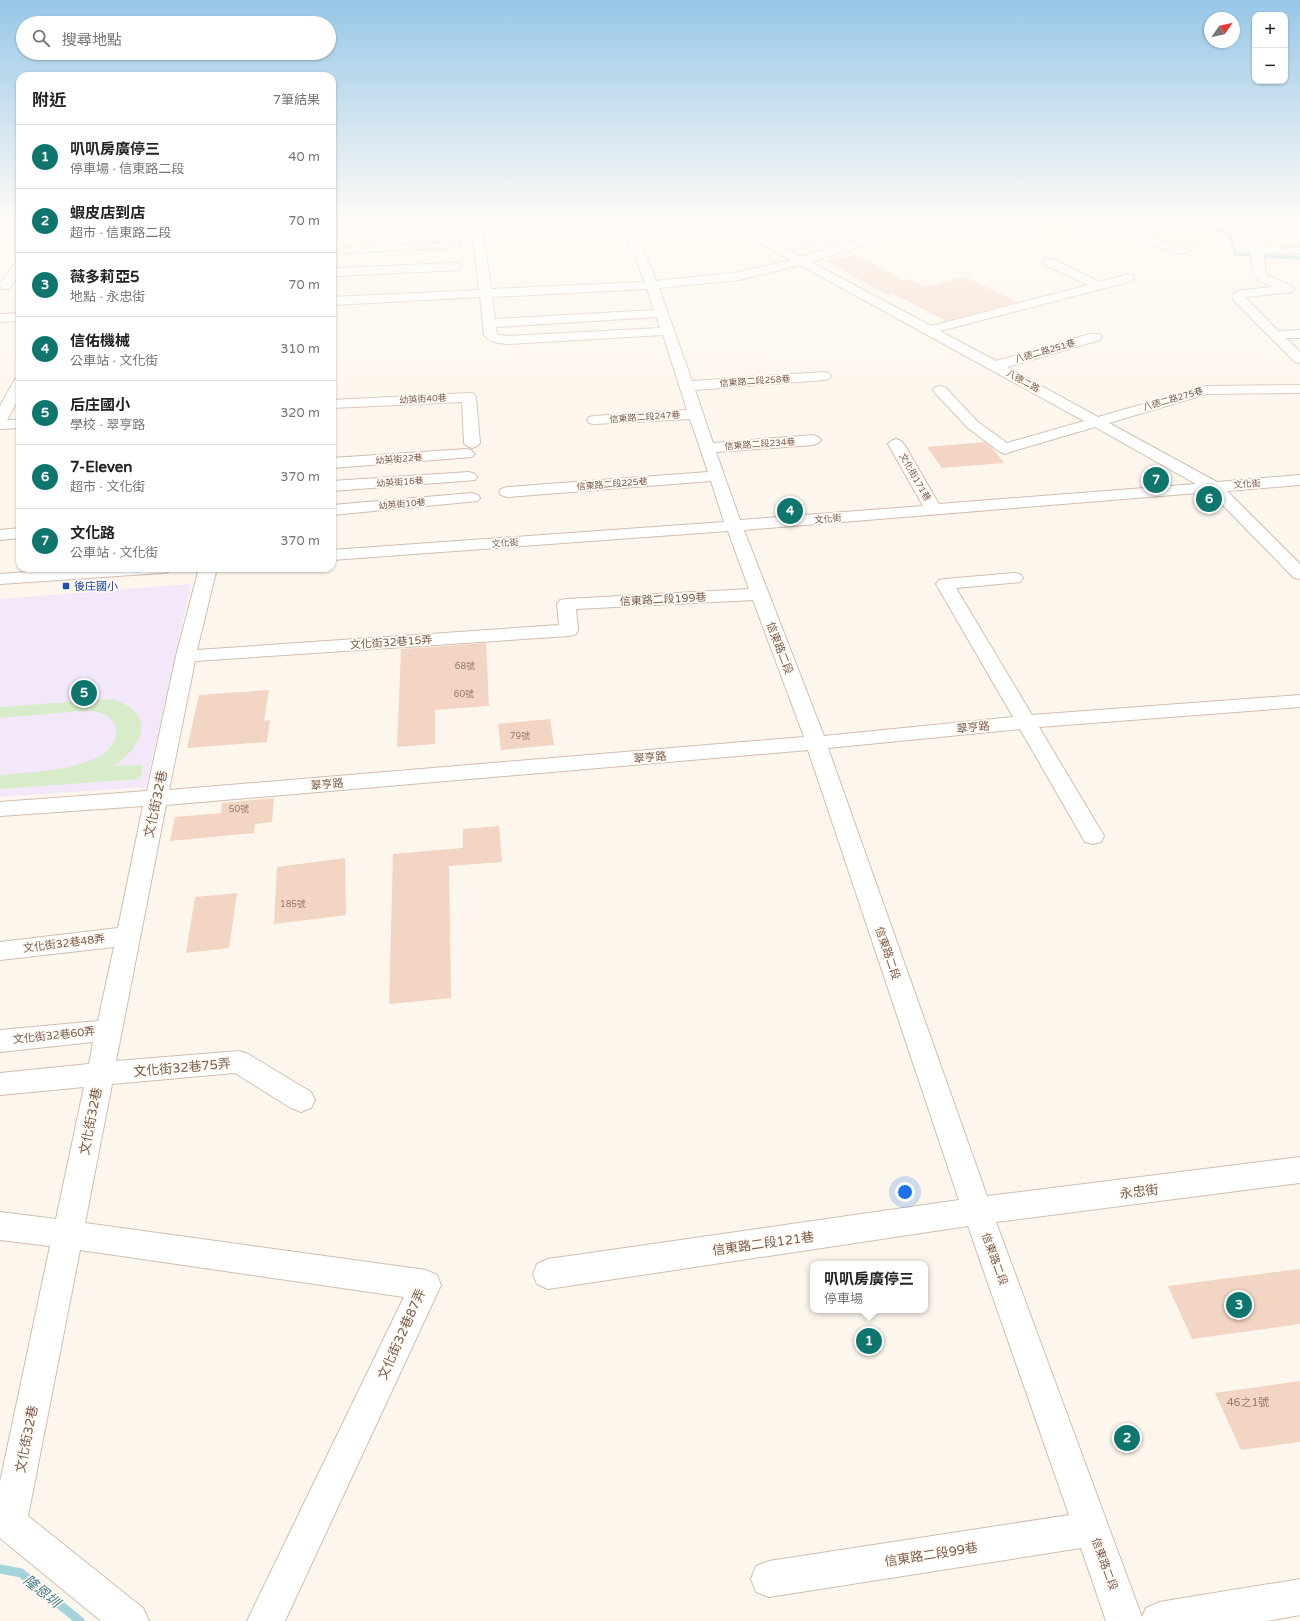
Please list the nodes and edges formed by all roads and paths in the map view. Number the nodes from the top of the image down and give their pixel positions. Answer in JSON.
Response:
{"nodes":[{"id":1,"x":454,"y":295,"type":"edge"},
{"id":2,"x":486,"y":295,"type":"edge"},
{"id":3,"x":655,"y":295,"type":"edge"},
{"id":4,"x":865,"y":295,"type":"edge"},
{"id":5,"x":1067,"y":295,"type":"edge"},
{"id":6,"x":1241,"y":295,"type":"edge"},
{"id":7,"x":336,"y":301,"type":"edge"},
{"id":8,"x":16,"y":317,"type":"edge"},
{"id":9,"x":0,"y":318,"type":"edge"},
{"id":10,"x":665,"y":322,"type":"junction"},
{"id":11,"x":490,"y":323,"type":"junction"},
{"id":12,"x":930,"y":330,"type":"junction"},
{"id":13,"x":1300,"y":334,"type":"edge"},
{"id":14,"x":1275,"y":335,"type":"junction"},
{"id":15,"x":1095,"y":337,"type":"dead end"},
{"id":16,"x":1300,"y":359,"type":"edge"},
{"id":17,"x":995,"y":366,"type":"junction"},
{"id":18,"x":824,"y":376,"type":"dead end"},
{"id":19,"x":686,"y":386,"type":"junction"},
{"id":20,"x":1300,"y":389,"type":"edge"},
{"id":21,"x":16,"y":390,"type":"edge"},
{"id":22,"x":940,"y":390,"type":"dead end"},
{"id":23,"x":336,"y":404,"type":"edge"},
{"id":24,"x":696,"y":414,"type":"junction"},
{"id":25,"x":0,"y":420,"type":"edge"},
{"id":26,"x":594,"y":420,"type":"dead end"},
{"id":27,"x":1096,"y":421,"type":"junction"},
{"id":28,"x":16,"y":424,"type":"edge"},
{"id":29,"x":0,"y":425,"type":"edge"},
{"id":30,"x":813,"y":440,"type":"dead end"},
{"id":31,"x":896,"y":444,"type":"dead end"},
{"id":32,"x":708,"y":448,"type":"junction"},
{"id":33,"x":470,"y":449,"type":"joint"},
{"id":34,"x":336,"y":463,"type":"edge"},
{"id":35,"x":717,"y":476,"type":"junction"},
{"id":36,"x":469,"y":477,"type":"dead end"},
{"id":37,"x":1300,"y":480,"type":"edge"},
{"id":38,"x":336,"y":486,"type":"edge"},
{"id":39,"x":1214,"y":487,"type":"junction"},
{"id":40,"x":508,"y":492,"type":"dead end"},
{"id":41,"x":472,"y":498,"type":"dead end"},
{"id":42,"x":336,"y":510,"type":"edge"},
{"id":43,"x":934,"y":510,"type":"junction"},
{"id":44,"x":734,"y":526,"type":"junction"},
{"id":45,"x":16,"y":533,"type":"edge"},
{"id":46,"x":0,"y":534,"type":"edge"},
{"id":47,"x":336,"y":555,"type":"edge"},
{"id":48,"x":103,"y":572,"type":"edge"},
{"id":49,"x":207,"y":572,"type":"edge"},
{"id":50,"x":1300,"y":574,"type":"edge"},
{"id":51,"x":1014,"y":578,"type":"dead end"},
{"id":52,"x":0,"y":579,"type":"edge"},
{"id":53,"x":759,"y":594,"type":"junction"},
{"id":54,"x":566,"y":604,"type":"joint"},
{"id":55,"x":186,"y":656,"type":"junction"},
{"id":56,"x":1300,"y":701,"type":"edge"},
{"id":57,"x":1026,"y":722,"type":"junction"},
{"id":58,"x":816,"y":743,"type":"junction"},
{"id":59,"x":156,"y":798,"type":"junction"},
{"id":60,"x":0,"y":809,"type":"edge"},
{"id":61,"x":1093,"y":836,"type":"dead end"},
{"id":62,"x":128,"y":936,"type":"junction"},
{"id":63,"x":0,"y":951,"type":"edge"},
{"id":64,"x":109,"y":1030,"type":"junction"},
{"id":65,"x":0,"y":1041,"type":"edge"},
{"id":66,"x":100,"y":1074,"type":"junction"},
{"id":67,"x":0,"y":1084,"type":"edge"},
{"id":68,"x":301,"y":1100,"type":"dead end"},
{"id":69,"x":1300,"y":1170,"type":"edge"},
{"id":70,"x":977,"y":1211,"type":"junction"},
{"id":71,"x":0,"y":1226,"type":"edge"},
{"id":72,"x":68,"y":1234,"type":"junction"},
{"id":73,"x":548,"y":1274,"type":"dead end"},
{"id":74,"x":4,"y":1522,"type":"edge"},
{"id":75,"x":1092,"y":1529,"type":"junction"},
{"id":76,"x":769,"y":1579,"type":"dead end"},
{"id":77,"x":1300,"y":1598,"type":"edge"},
{"id":78,"x":130,"y":1621,"type":"edge"},
{"id":79,"x":266,"y":1621,"type":"edge"},
{"id":80,"x":1125,"y":1621,"type":"edge"},
{"id":81,"x":1159,"y":1621,"type":"edge"}],
"edges":[{"from":1,"to":7,"type":"street"},
{"from":2,"to":11,"type":"street"},
{"from":3,"to":10,"type":"street","name":"信東路二段"},
{"from":4,"to":12,"type":"street","name":"八德二路"},
{"from":5,"to":12,"type":"street"},
{"from":6,"to":14,"type":"street"},
{"from":8,"to":9,"type":"street"},
{"from":10,"to":11,"type":"street"},
{"from":10,"to":11,"type":"street"},
{"from":10,"to":19,"type":"street","name":"信東路二段"},
{"from":12,"to":17,"type":"street","name":"八德二路"},
{"from":13,"to":14,"type":"street"},
{"from":14,"to":16,"type":"street"},
{"from":15,"to":17,"type":"street","name":"八德二路251巷"},
{"from":17,"to":27,"type":"street","name":"八德二路"},
{"from":18,"to":19,"type":"street","name":"信東路二段258巷"},
{"from":19,"to":24,"type":"street","name":"信東路二段"},
{"from":20,"to":27,"type":"street","name":"八德二路275巷"},
{"from":21,"to":25,"type":"street"},
{"from":22,"to":27,"type":"street","name":"八德二路275巷"},
{"from":23,"to":33,"type":"street","name":"幼英街40巷"},
{"from":24,"to":26,"type":"street","name":"信東路二段247巷"},
{"from":24,"to":32,"type":"street","name":"信東路二段"},
{"from":27,"to":39,"type":"street","name":"八德二路"},
{"from":28,"to":29,"type":"street"},
{"from":30,"to":32,"type":"street","name":"信東路二段234巷"},
{"from":31,"to":43,"type":"street","name":"文化街171巷"},
{"from":32,"to":35,"type":"street","name":"信東路二段"},
{"from":33,"to":34,"type":"street","name":"幼英街22巷"},
{"from":35,"to":40,"type":"street","name":"信東路二段225巷"},
{"from":35,"to":44,"type":"street","name":"信東路二段"},
{"from":36,"to":38,"type":"street","name":"幼英街16巷"},
{"from":37,"to":39,"type":"street","name":"文化街"},
{"from":39,"to":43,"type":"street","name":"文化街"},
{"from":39,"to":50,"type":"street","name":"八德二路"},
{"from":41,"to":42,"type":"street","name":"幼英街10巷"},
{"from":43,"to":44,"type":"street","name":"文化街"},
{"from":44,"to":47,"type":"street","name":"文化街"},
{"from":44,"to":53,"type":"street","name":"信東路二段"},
{"from":45,"to":46,"type":"street"},
{"from":48,"to":52,"type":"street"},
{"from":49,"to":55,"type":"street","name":"文化街32巷"},
{"from":51,"to":57,"type":"street"},
{"from":53,"to":54,"type":"street","name":"信東路二段199巷"},
{"from":53,"to":58,"type":"street","name":"信東路二段"},
{"from":54,"to":55,"type":"street","name":"文化街32巷15弄"},
{"from":55,"to":59,"type":"street","name":"文化街32巷"},
{"from":56,"to":57,"type":"street","name":"翠亨路"},
{"from":57,"to":58,"type":"street","name":"翠亨路"},
{"from":57,"to":61,"type":"street"},
{"from":58,"to":59,"type":"street","name":"翠亨路"},
{"from":58,"to":70,"type":"street","name":"信東路二段"},
{"from":59,"to":60,"type":"street","name":"翠亨路"},
{"from":59,"to":62,"type":"street","name":"文化街32巷"},
{"from":62,"to":63,"type":"street","name":"文化街32巷48弄"},
{"from":62,"to":64,"type":"street","name":"文化街32巷"},
{"from":64,"to":65,"type":"street","name":"文化街32巷60弄"},
{"from":64,"to":66,"type":"street","name":"文化街32巷"},
{"from":66,"to":67,"type":"street","name":"文化街32巷75弄"},
{"from":66,"to":68,"type":"street","name":"文化街32巷75弄"},
{"from":66,"to":72,"type":"street","name":"文化街32巷"},
{"from":69,"to":70,"type":"street","name":"永忠街"},
{"from":70,"to":73,"type":"street","name":"信東路二段121巷"},
{"from":70,"to":75,"type":"street","name":"信東路二段"},
{"from":71,"to":72,"type":"street"},
{"from":72,"to":74,"type":"street","name":"文化街32巷"},
{"from":72,"to":79,"type":"street","name":"文化街32巷87弄"},
{"from":74,"to":78,"type":"street","name":"文化街32巷"},
{"from":75,"to":76,"type":"street","name":"信東路二段99巷"},
{"from":75,"to":80,"type":"street","name":"信東路二段"},
{"from":77,"to":81,"type":"street"}]}
